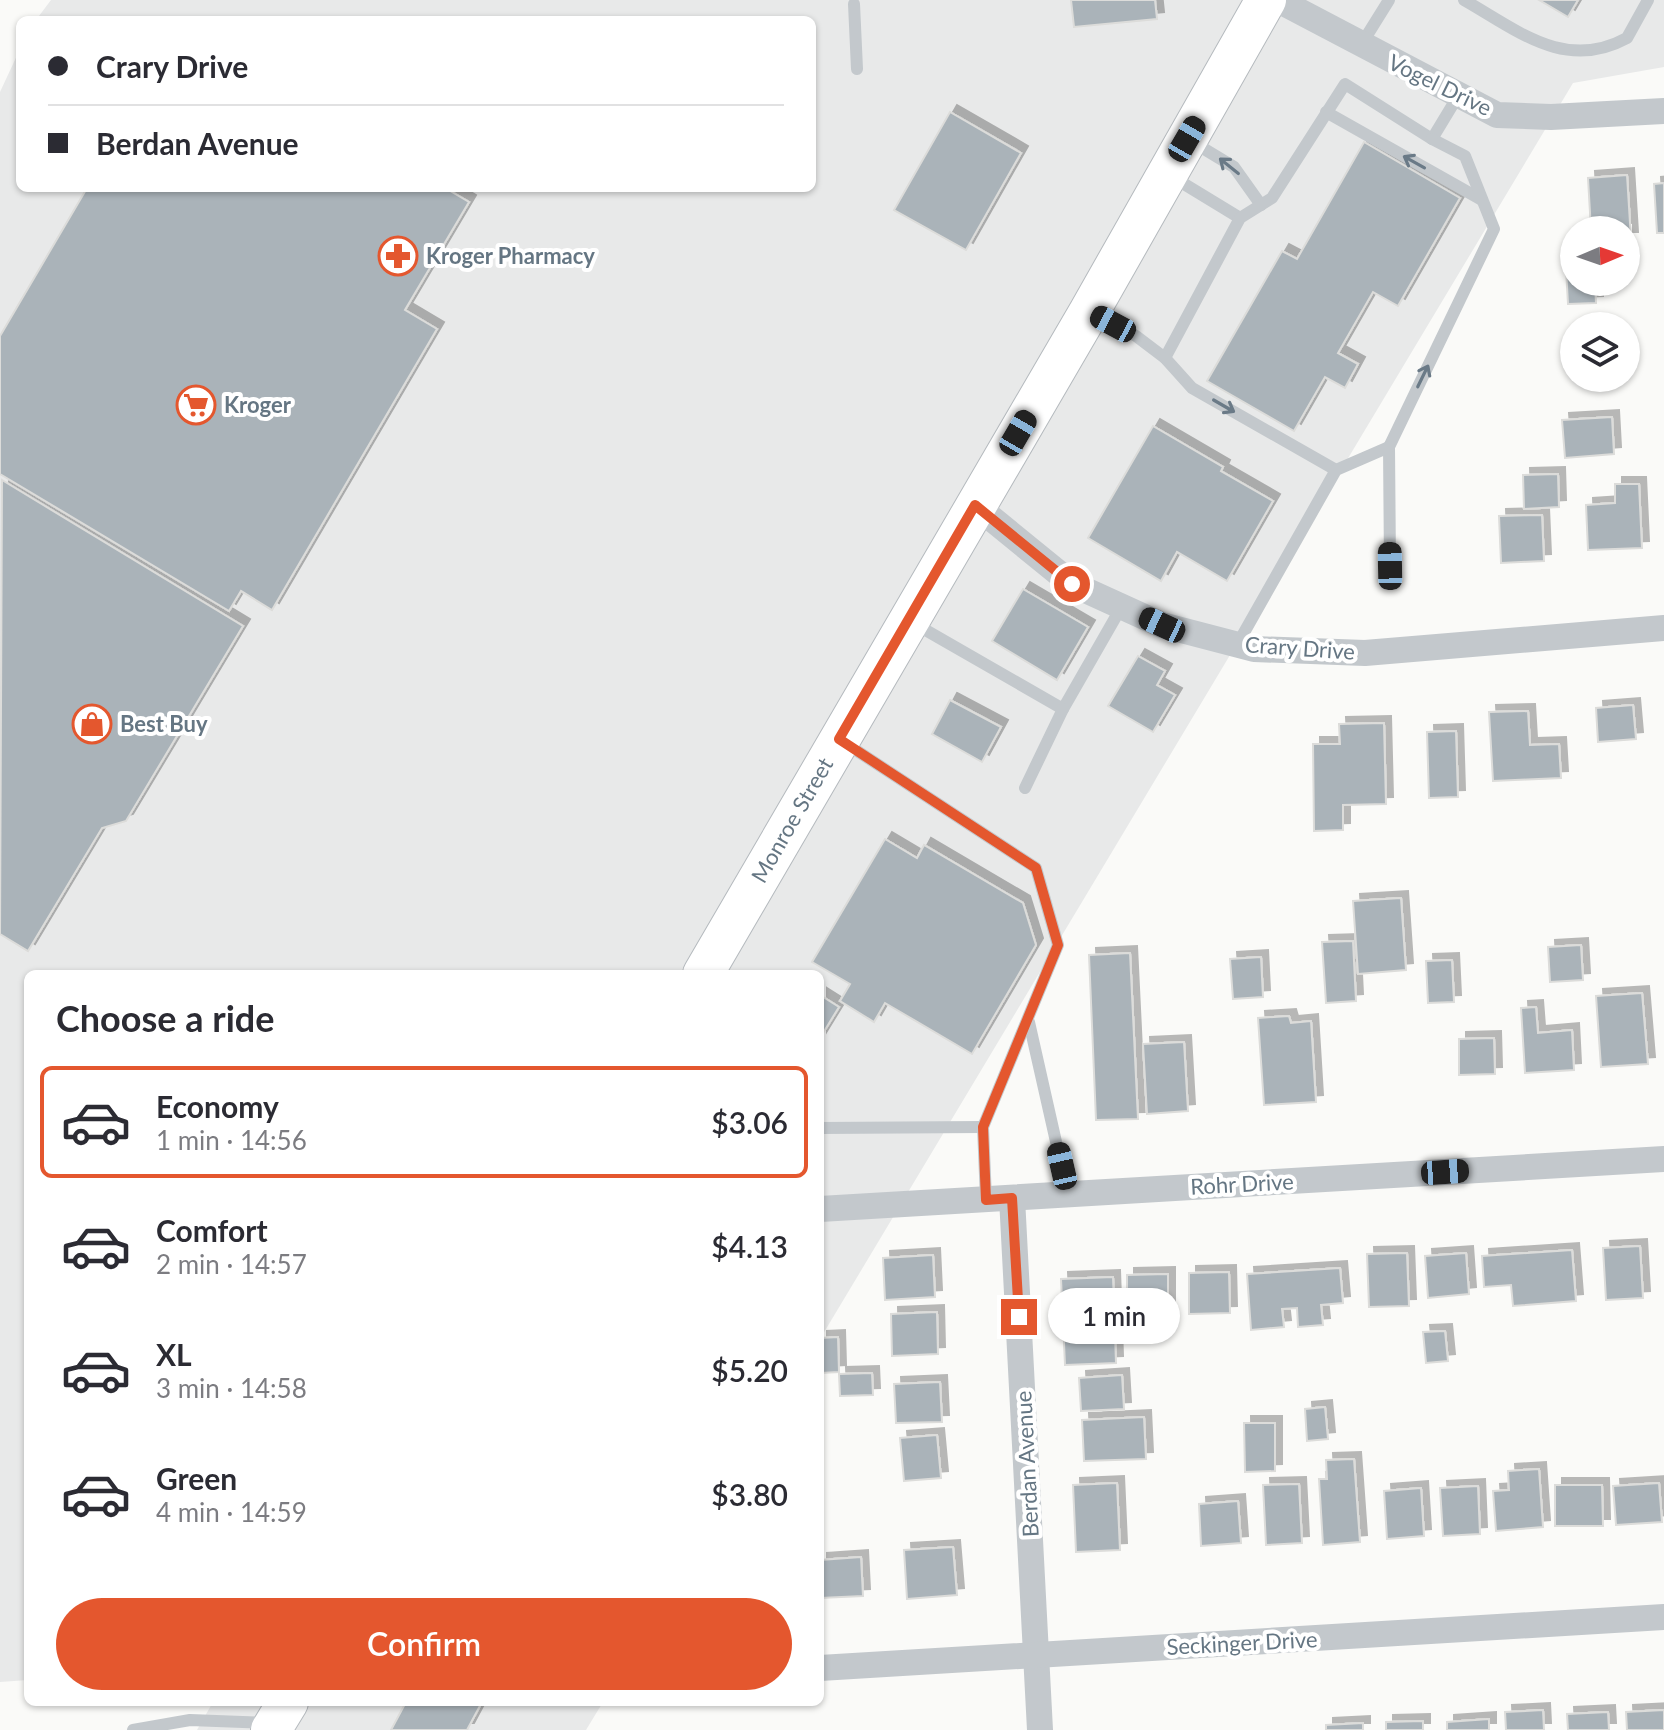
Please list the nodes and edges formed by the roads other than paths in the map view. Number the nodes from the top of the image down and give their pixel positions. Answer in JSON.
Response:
{"nodes":[{"id":1,"x":1389,"y":0,"type":"edge"},
{"id":2,"x":1464,"y":0,"type":"edge"},
{"id":3,"x":1648,"y":0,"type":"edge"},
{"id":4,"x":855,"y":1,"type":"edge"},
{"id":5,"x":1262,"y":5,"type":"edge"},
{"id":6,"x":1361,"y":45,"type":"junction"},
{"id":7,"x":857,"y":69,"type":"dead end"},
{"id":8,"x":1458,"y":96,"type":"junction"},
{"id":9,"x":1664,"y":111,"type":"edge"},
{"id":10,"x":1326,"y":112,"type":"junction"},
{"id":11,"x":1187,"y":139,"type":"junction"},
{"id":12,"x":1432,"y":139,"type":"junction"},
{"id":13,"x":1166,"y":173,"type":"junction"},
{"id":14,"x":1482,"y":200,"type":"junction"},
{"id":15,"x":1261,"y":205,"type":"junction"},
{"id":16,"x":1240,"y":218,"type":"junction"},
{"id":17,"x":1089,"y":312,"type":"junction"},
{"id":18,"x":1165,"y":358,"type":"junction"},
{"id":19,"x":1389,"y":447,"type":"junction"},
{"id":20,"x":1336,"y":470,"type":"junction"},
{"id":21,"x":975,"y":505,"type":"junction"},
{"id":22,"x":1390,"y":566,"type":"dead end"},
{"id":23,"x":1122,"y":606,"type":"junction"},
{"id":24,"x":908,"y":620,"type":"junction"},
{"id":25,"x":1664,"y":628,"type":"edge"},
{"id":26,"x":1237,"y":645,"type":"junction"},
{"id":27,"x":1063,"y":709,"type":"junction"},
{"id":28,"x":839,"y":739,"type":"junction"},
{"id":29,"x":1025,"y":788,"type":"dead end"},
{"id":30,"x":705,"y":970,"type":"edge"},
{"id":31,"x":1028,"y":1021,"type":"junction"},
{"id":32,"x":983,"y":1127,"type":"junction"},
{"id":33,"x":824,"y":1128,"type":"edge"},
{"id":34,"x":1664,"y":1159,"type":"edge"},
{"id":35,"x":1068,"y":1195,"type":"junction"},
{"id":36,"x":1012,"y":1198,"type":"junction"},
{"id":37,"x":986,"y":1200,"type":"junction"},
{"id":38,"x":824,"y":1209,"type":"edge"},
{"id":39,"x":1664,"y":1617,"type":"edge"},
{"id":40,"x":1036,"y":1656,"type":"junction"},
{"id":41,"x":824,"y":1668,"type":"edge"},
{"id":42,"x":278,"y":1718,"type":"edge"},
{"id":43,"x":133,"y":1730,"type":"edge"},
{"id":44,"x":1040,"y":1730,"type":"edge"}],
"edges":[{"from":1,"to":6,"type":"lane"},
{"from":2,"to":3,"type":"lane"},
{"from":4,"to":7,"type":"lane"},
{"from":5,"to":6,"type":"street","name":"Vogel Drive"},
{"from":5,"to":11,"type":"main road","name":"Monroe Street"},
{"from":6,"to":8,"type":"street","name":"Vogel Drive"},
{"from":8,"to":9,"type":"street","name":"Vogel Drive"},
{"from":8,"to":12,"type":"lane"},
{"from":10,"to":12,"type":"lane"},
{"from":14,"to":10,"type":"lane","one_way":true},
{"from":10,"to":15,"type":"lane"},
{"from":11,"to":13,"type":"main road","name":"Monroe Street"},
{"from":15,"to":11,"type":"lane","one_way":true},
{"from":12,"to":14,"type":"lane"},
{"from":13,"to":16,"type":"lane"},
{"from":13,"to":17,"type":"main road","name":"Monroe Street"},
{"from":19,"to":14,"type":"lane","one_way":true},
{"from":15,"to":16,"type":"lane"},
{"from":16,"to":18,"type":"lane"},
{"from":17,"to":18,"type":"lane"},
{"from":17,"to":21,"type":"main road","name":"Monroe Street"},
{"from":18,"to":20,"type":"lane","one_way":true},
{"from":19,"to":20,"type":"lane"},
{"from":19,"to":22,"type":"lane"},
{"from":20,"to":26,"type":"lane"},
{"from":21,"to":23,"type":"street","name":"Crary Drive"},
{"from":21,"to":24,"type":"main road","name":"Monroe Street"},
{"from":23,"to":26,"type":"street","name":"Crary Drive"},
{"from":23,"to":27,"type":"lane"},
{"from":24,"to":27,"type":"lane"},
{"from":24,"to":28,"type":"main road","name":"Monroe Street"},
{"from":25,"to":26,"type":"street","name":"Crary Drive"},
{"from":27,"to":29,"type":"lane"},
{"from":28,"to":30,"type":"main road","name":"Monroe Street"},
{"from":28,"to":31,"type":"lane"},
{"from":31,"to":32,"type":"lane"},
{"from":31,"to":35,"type":"lane"},
{"from":32,"to":33,"type":"lane"},
{"from":32,"to":37,"type":"lane"},
{"from":34,"to":35,"type":"street","name":"Rohr Drive"},
{"from":35,"to":36,"type":"street","name":"Rohr Drive"},
{"from":36,"to":37,"type":"street","name":"Rohr Drive"},
{"from":36,"to":40,"type":"street","name":"Berdan Avenue"},
{"from":37,"to":38,"type":"street","name":"Rohr Drive"},
{"from":39,"to":40,"type":"street","name":"Seckinger Drive"},
{"from":40,"to":41,"type":"street","name":"Seckinger Drive"},
{"from":40,"to":44,"type":"street","name":"Berdan Avenue"},
{"from":42,"to":43,"type":"lane"}]}
